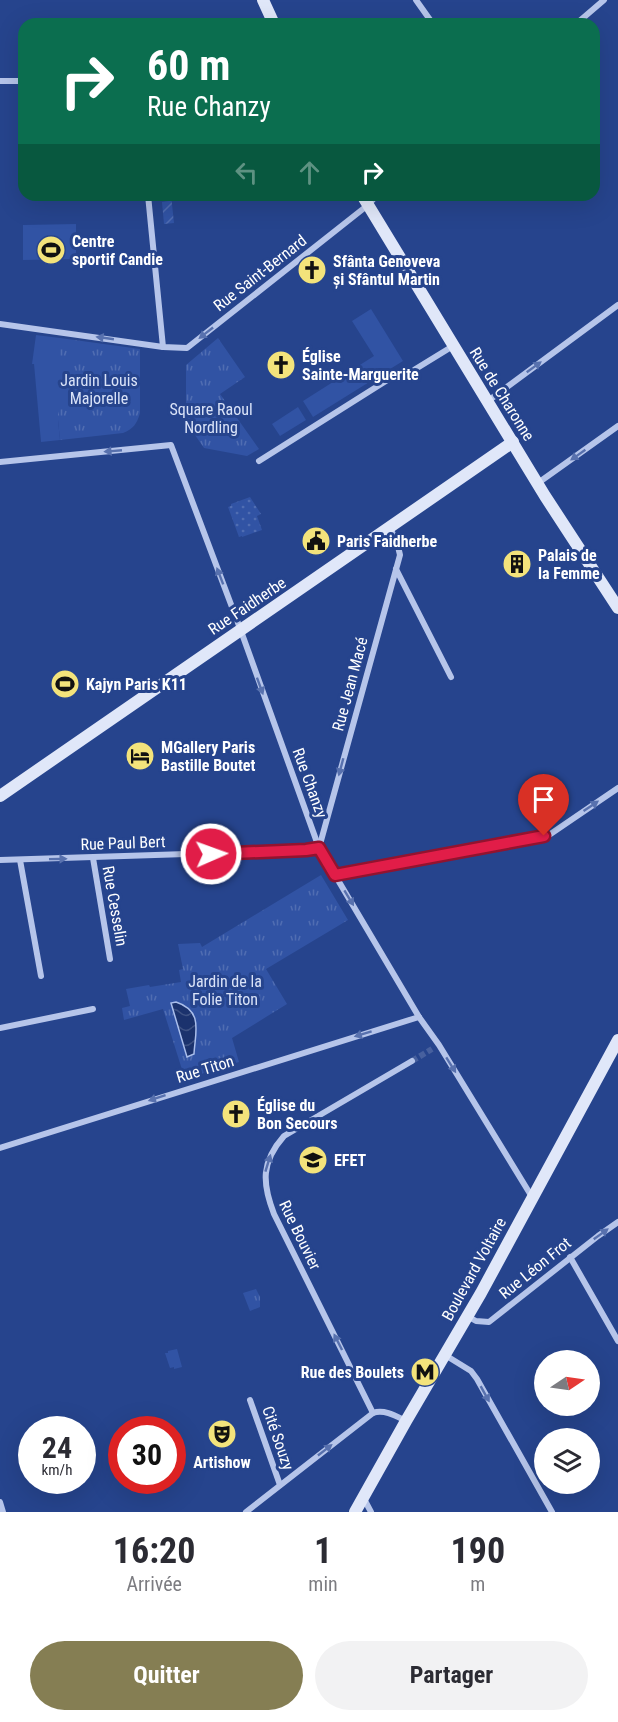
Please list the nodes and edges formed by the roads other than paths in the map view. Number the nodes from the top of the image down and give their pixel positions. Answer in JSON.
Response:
{"nodes":[{"id":1,"x":263,"y":0,"type":"edge"},
{"id":2,"x":416,"y":0,"type":"edge"},
{"id":3,"x":604,"y":0,"type":"edge"},
{"id":4,"x":271,"y":18,"type":"edge"},
{"id":5,"x":429,"y":18,"type":"edge"},
{"id":6,"x":583,"y":18,"type":"edge"},
{"id":7,"x":0,"y":81,"type":"edge"},
{"id":8,"x":18,"y":81,"type":"edge"},
{"id":9,"x":149,"y":201,"type":"edge"},
{"id":10,"x":364,"y":201,"type":"edge"},
{"id":11,"x":366,"y":201,"type":"edge"},
{"id":12,"x":618,"y":305,"type":"edge"},
{"id":13,"x":0,"y":324,"type":"edge"},
{"id":14,"x":163,"y":346,"type":"junction"},
{"id":15,"x":453,"y":346,"type":"junction"},
{"id":16,"x":487,"y":402,"type":"junction"},
{"id":17,"x":618,"y":426,"type":"edge"},
{"id":18,"x":513,"y":442,"type":"junction"},
{"id":19,"x":259,"y":461,"type":"dead end"},
{"id":20,"x":0,"y":462,"type":"edge"},
{"id":21,"x":538,"y":483,"type":"junction"},
{"id":22,"x":390,"y":528,"type":"junction"},
{"id":23,"x":396,"y":569,"type":"junction"},
{"id":24,"x":618,"y":608,"type":"edge"},
{"id":25,"x":241,"y":631,"type":"junction"},
{"id":26,"x":451,"y":677,"type":"dead end"},
{"id":27,"x":618,"y":788,"type":"edge"},
{"id":28,"x":0,"y":796,"type":"edge"},
{"id":29,"x":319,"y":848,"type":"junction"},
{"id":30,"x":93,"y":858,"type":"junction"},
{"id":31,"x":20,"y":860,"type":"junction"},
{"id":32,"x":0,"y":861,"type":"edge"},
{"id":33,"x":335,"y":875,"type":"junction"},
{"id":34,"x":110,"y":959,"type":"dead end"},
{"id":35,"x":41,"y":976,"type":"dead end"},
{"id":36,"x":93,"y":1008,"type":"dead end"},
{"id":37,"x":419,"y":1017,"type":"junction"},
{"id":38,"x":0,"y":1028,"type":"edge"},
{"id":39,"x":618,"y":1040,"type":"edge"},
{"id":40,"x":439,"y":1045,"type":"junction"},
{"id":41,"x":432,"y":1049,"type":"tunnel mouth"},
{"id":42,"x":412,"y":1061,"type":"tunnel mouth"},
{"id":43,"x":0,"y":1148,"type":"edge"},
{"id":44,"x":532,"y":1198,"type":"junction"},
{"id":45,"x":618,"y":1222,"type":"edge"},
{"id":46,"x":570,"y":1257,"type":"junction"},
{"id":47,"x":467,"y":1316,"type":"junction"},
{"id":48,"x":618,"y":1341,"type":"edge"},
{"id":49,"x":444,"y":1355,"type":"junction"},
{"id":50,"x":250,"y":1400,"type":"dead end"},
{"id":51,"x":373,"y":1413,"type":"junction"},
{"id":52,"x":406,"y":1421,"type":"junction"},
{"id":53,"x":280,"y":1485,"type":"junction"},
{"id":54,"x":363,"y":1497,"type":"junction"},
{"id":55,"x":0,"y":1502,"type":"edge"},
{"id":56,"x":3,"y":1512,"type":"edge"},
{"id":57,"x":246,"y":1512,"type":"edge"},
{"id":58,"x":355,"y":1512,"type":"edge"},
{"id":59,"x":371,"y":1512,"type":"edge"},
{"id":60,"x":552,"y":1512,"type":"edge"}],
"edges":[{"from":1,"to":4,"type":"street"},
{"from":2,"to":5,"type":"street"},
{"from":3,"to":6,"type":"street"},
{"from":7,"to":8,"type":"street"},
{"from":9,"to":14,"type":"street"},
{"from":10,"to":14,"type":"street","name":"Rue Saint-Bernard","one_way":true},
{"from":11,"to":15,"type":"street","name":"Rue de Charonne"},
{"from":16,"to":12,"type":"street","one_way":true},
{"from":14,"to":13,"type":"street","name":"Rue Saint-Bernard","one_way":true},
{"from":15,"to":16,"type":"street","name":"Rue de Charonne"},
{"from":15,"to":19,"type":"street"},
{"from":16,"to":18,"type":"street","name":"Rue de Charonne"},
{"from":17,"to":21,"type":"street","one_way":true},
{"from":18,"to":21,"type":"street","name":"Rue de Charonne"},
{"from":18,"to":22,"type":"street","name":"Rue Faidherbe"},
{"from":25,"to":20,"type":"street","name":"Rue Chanzy","one_way":true},
{"from":21,"to":24,"type":"street","name":"Rue de Charonne"},
{"from":22,"to":23,"type":"street","name":"Rue Jean Macé"},
{"from":22,"to":25,"type":"street","name":"Rue Faidherbe"},
{"from":23,"to":26,"type":"street"},
{"from":23,"to":29,"type":"street","name":"Rue Jean Macé","one_way":true},
{"from":25,"to":28,"type":"street","name":"Rue Faidherbe"},
{"from":25,"to":29,"type":"street","name":"Rue Chanzy","one_way":true},
{"from":33,"to":27,"type":"street","one_way":true},
{"from":29,"to":30,"type":"street","name":"Rue Paul Bert"},
{"from":29,"to":33,"type":"street","name":"Rue Chanzy"},
{"from":31,"to":30,"type":"street","name":"Rue Paul Bert","one_way":true},
{"from":30,"to":34,"type":"street","name":"Rue Cesselin"},
{"from":31,"to":32,"type":"street","name":"Rue Paul Bert"},
{"from":31,"to":35,"type":"street"},
{"from":33,"to":37,"type":"street","name":"Rue Chanzy","one_way":true},
{"from":36,"to":38,"type":"street"},
{"from":37,"to":40,"type":"street","name":"Rue Chanzy"},
{"from":37,"to":43,"type":"street","name":"Rue Titon","one_way":true},
{"from":39,"to":44,"type":"street","name":"Boulevard Voltaire"},
{"from":40,"to":41,"type":"street"},
{"from":40,"to":44,"type":"street","name":"Rue Chanzy","one_way":true},
{"from":51,"to":42,"type":"street","name":"Rue Bouvier","one_way":true},
{"from":44,"to":47,"type":"street","name":"Boulevard Voltaire"},
{"from":46,"to":45,"type":"street","name":"Rue Léon Frot","one_way":true},
{"from":46,"to":47,"type":"street","name":"Rue Léon Frot"},
{"from":46,"to":48,"type":"street"},
{"from":47,"to":49,"type":"street","name":"Boulevard Voltaire"},
{"from":49,"to":52,"type":"street","name":"Boulevard Voltaire"},
{"from":49,"to":60,"type":"street","one_way":true},
{"from":50,"to":53,"type":"street","name":"Cité Souzy"},
{"from":51,"to":52,"type":"street"},
{"from":53,"to":51,"type":"street","one_way":true},
{"from":52,"to":54,"type":"street","name":"Boulevard Voltaire"},
{"from":53,"to":57,"type":"street"},
{"from":54,"to":58,"type":"street","name":"Boulevard Voltaire"},
{"from":54,"to":59,"type":"street"},
{"from":55,"to":56,"type":"street"}]}
